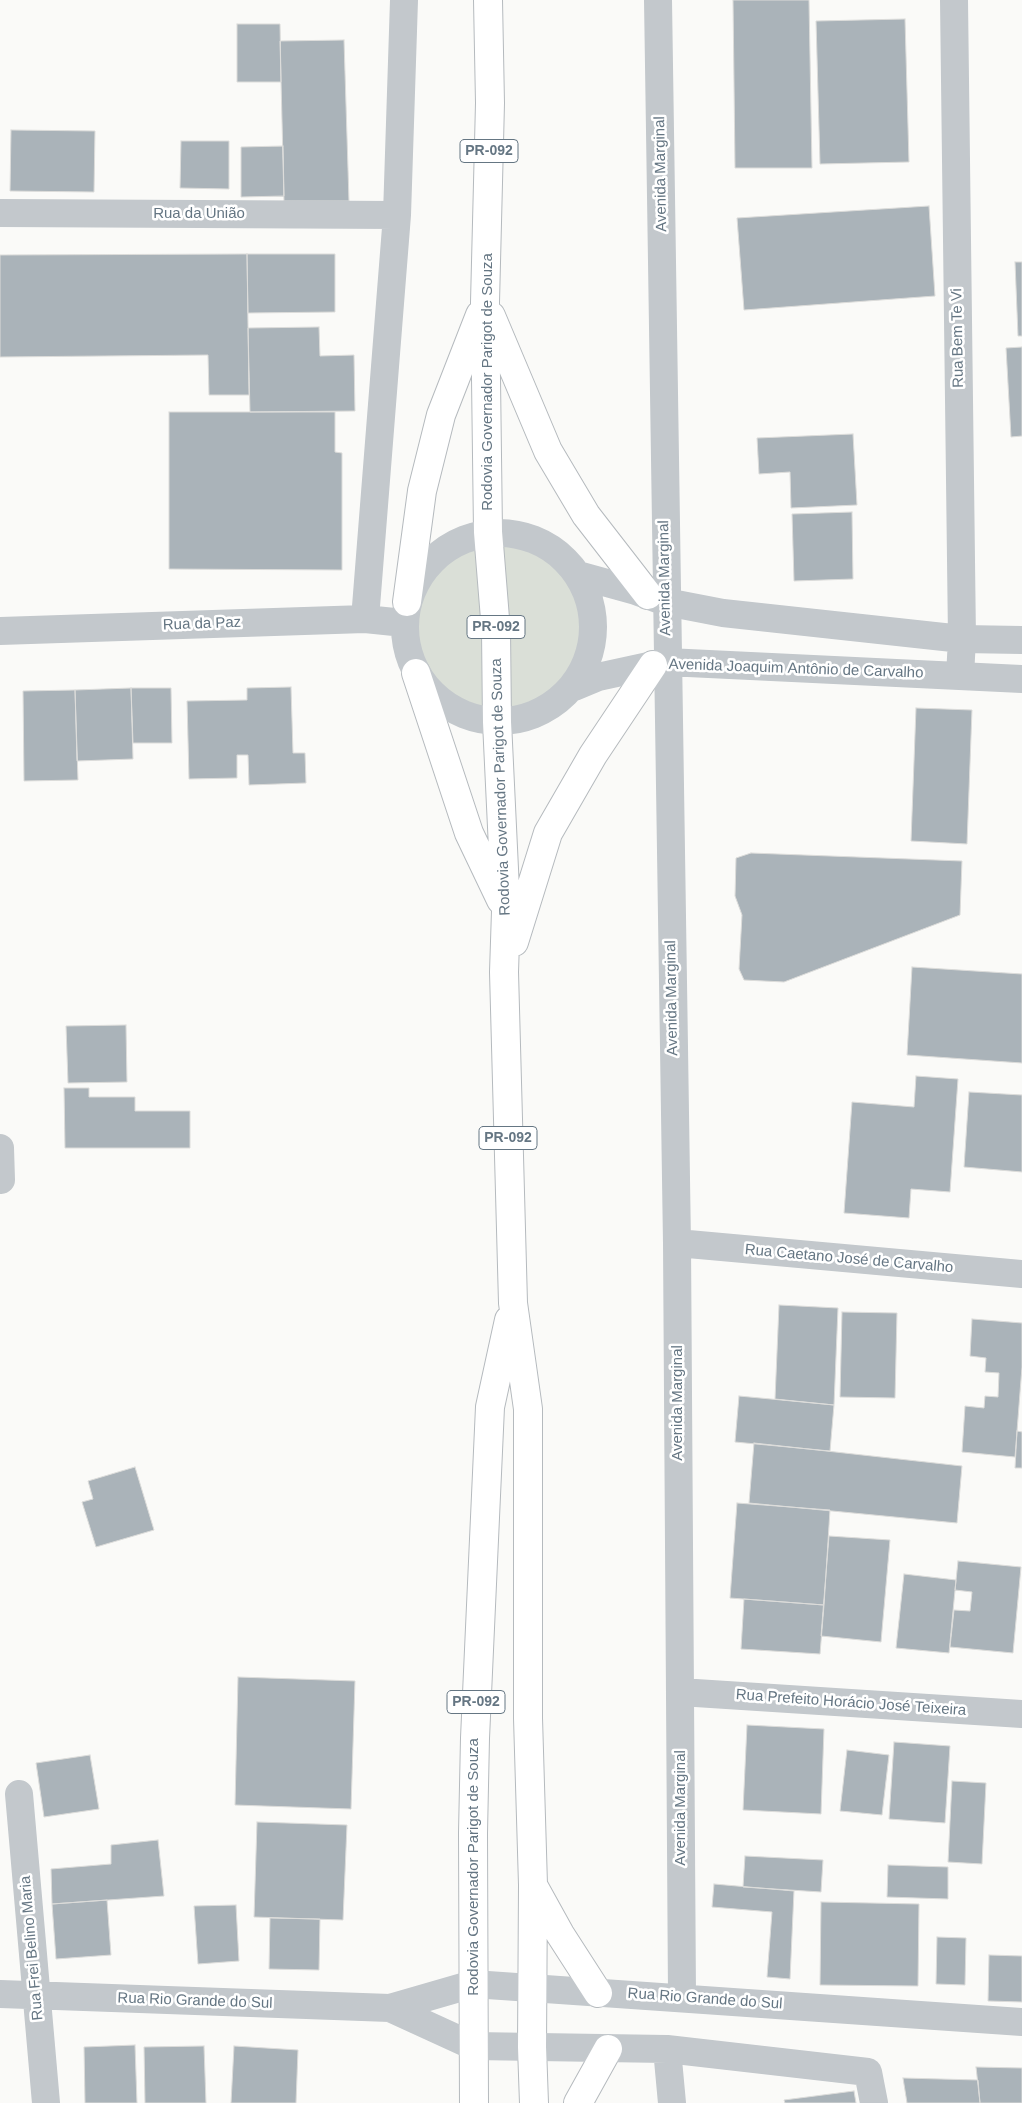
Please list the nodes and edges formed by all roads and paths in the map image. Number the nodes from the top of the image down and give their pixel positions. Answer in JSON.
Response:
{"nodes":[{"id":1,"x":404,"y":0,"type":"edge"},
{"id":2,"x":488,"y":0,"type":"edge"},
{"id":3,"x":658,"y":0,"type":"edge"},
{"id":4,"x":954,"y":0,"type":"edge"},
{"id":5,"x":0,"y":213,"type":"edge"},
{"id":6,"x":397,"y":215,"type":"junction"},
{"id":7,"x":485,"y":302,"type":"junction"},
{"id":8,"x":488,"y":532,"type":"junction"},
{"id":9,"x":578,"y":575,"type":"junction"},
{"id":10,"x":657,"y":598,"type":"junction"},
{"id":11,"x":406,"y":612,"type":"junction"},
{"id":12,"x":365,"y":619,"type":"junction"},
{"id":13,"x":0,"y":630,"type":"edge"},
{"id":14,"x":962,"y":638,"type":"junction"},
{"id":15,"x":1022,"y":640,"type":"edge"},
{"id":16,"x":660,"y":664,"type":"junction"},
{"id":17,"x":416,"y":672,"type":"junction"},
{"id":18,"x":960,"y":676,"type":"junction"},
{"id":19,"x":1022,"y":679,"type":"edge"},
{"id":20,"x":574,"y":687,"type":"junction"},
{"id":21,"x":498,"y":722,"type":"junction"},
{"id":22,"x":506,"y":911,"type":"junction"},
{"id":23,"x":504,"y":972,"type":"junction"},
{"id":24,"x":0,"y":1148,"type":"edge"},
{"id":25,"x":1,"y":1180,"type":"edge"},
{"id":26,"x":677,"y":1244,"type":"junction"},
{"id":27,"x":1022,"y":1274,"type":"edge"},
{"id":28,"x":512,"y":1304,"type":"junction"},
{"id":29,"x":680,"y":1692,"type":"junction"},
{"id":30,"x":1022,"y":1714,"type":"edge"},
{"id":31,"x":19,"y":1794,"type":"dead end"},
{"id":32,"x":533,"y":1885,"type":"junction"},
{"id":33,"x":473,"y":1984,"type":"junction"},
{"id":34,"x":534,"y":1986,"type":"junction"},
{"id":35,"x":598,"y":1993,"type":"junction"},
{"id":36,"x":0,"y":1994,"type":"edge"},
{"id":37,"x":36,"y":1995,"type":"junction"},
{"id":38,"x":682,"y":1997,"type":"junction"},
{"id":39,"x":390,"y":2008,"type":"junction"},
{"id":40,"x":1022,"y":2022,"type":"edge"},
{"id":41,"x":473,"y":2046,"type":"junction"},
{"id":42,"x":532,"y":2047,"type":"junction"},
{"id":43,"x":608,"y":2049,"type":"junction"},
{"id":44,"x":667,"y":2049,"type":"junction"},
{"id":45,"x":46,"y":2103,"type":"edge"},
{"id":46,"x":474,"y":2103,"type":"edge"},
{"id":47,"x":534,"y":2103,"type":"edge"},
{"id":48,"x":578,"y":2103,"type":"edge"},
{"id":49,"x":672,"y":2103,"type":"edge"},
{"id":50,"x":874,"y":2103,"type":"edge"}],
"edges":[{"from":1,"to":6,"type":"street"},
{"from":2,"to":7,"type":"main road","name":"Rodovia Governador Parigot de Souza","number":"PR-092"},
{"from":3,"to":10,"type":"street","name":"Avenida Marginal"},
{"from":4,"to":14,"type":"street","name":"Rua Bem Te Vi"},
{"from":5,"to":6,"type":"street","name":"Rua da União"},
{"from":6,"to":12,"type":"street"},
{"from":7,"to":8,"type":"main road","name":"Rodovia Governador Parigot de Souza","number":"PR-092"},
{"from":7,"to":10,"type":"main road"},
{"from":7,"to":11,"type":"main road"},
{"from":8,"to":9,"type":"street"},
{"from":8,"to":11,"type":"street"},
{"from":8,"to":21,"type":"main road","name":"Rodovia Governador Parigot de Souza","number":"PR-092"},
{"from":9,"to":10,"type":"street"},
{"from":9,"to":20,"type":"street"},
{"from":10,"to":14,"type":"street"},
{"from":10,"to":16,"type":"street","name":"Avenida Marginal"},
{"from":11,"to":12,"type":"street","name":"Rua da Paz"},
{"from":11,"to":17,"type":"street"},
{"from":12,"to":13,"type":"street","name":"Rua da Paz"},
{"from":14,"to":15,"type":"street"},
{"from":14,"to":18,"type":"street","name":"Rua Bem Te Vi"},
{"from":16,"to":18,"type":"street","name":"Avenida Joaquim Antônio de Carvalho"},
{"from":16,"to":20,"type":"street","name":"Avenida Joaquim Antônio de Carvalho"},
{"from":16,"to":23,"type":"main road"},
{"from":16,"to":26,"type":"street","name":"Avenida Marginal"},
{"from":17,"to":21,"type":"street"},
{"from":17,"to":22,"type":"main road"},
{"from":18,"to":19,"type":"street","name":"Avenida Joaquim Antônio de Carvalho"},
{"from":20,"to":21,"type":"street"},
{"from":21,"to":22,"type":"main road","name":"Rodovia Governador Parigot de Souza","number":"PR-092"},
{"from":22,"to":23,"type":"main road","name":"Rodovia Governador Parigot de Souza","number":"PR-092"},
{"from":23,"to":28,"type":"main road","name":"Rodovia Governador Parigot de Souza","number":"PR-092"},
{"from":24,"to":25,"type":"street"},
{"from":26,"to":27,"type":"street","name":"Rua Caetano José de Carvalho"},
{"from":26,"to":29,"type":"street","name":"Avenida Marginal"},
{"from":28,"to":32,"type":"main road","name":"Rodovia Governador Parigot de Souza","number":"PR-092"},
{"from":28,"to":33,"type":"main road","name":"Rodovia Governador Parigot de Souza","number":"PR-092"},
{"from":29,"to":30,"type":"street","name":"Rua Prefeito Horácio José Teixeira"},
{"from":29,"to":38,"type":"street","name":"Avenida Marginal"},
{"from":31,"to":37,"type":"street","name":"Rua Frei Belino Maria"},
{"from":32,"to":34,"type":"main road","name":"Rodovia Governador Parigot de Souza","number":"PR-092"},
{"from":32,"to":35,"type":"main road"},
{"from":33,"to":34,"type":"street","name":"Rua Rio Grande do Sul"},
{"from":33,"to":39,"type":"street","name":"Rua Rio Grande do Sul"},
{"from":33,"to":41,"type":"main road","name":"Rodovia Governador Parigot de Souza","number":"PR-092"},
{"from":34,"to":35,"type":"street","name":"Rua Rio Grande do Sul"},
{"from":34,"to":42,"type":"main road","name":"Rodovia Governador Parigot de Souza","number":"PR-092"},
{"from":35,"to":38,"type":"street","name":"Rua Rio Grande do Sul"},
{"from":36,"to":37,"type":"street","name":"Rua Rio Grande do Sul"},
{"from":37,"to":39,"type":"street","name":"Rua Rio Grande do Sul"},
{"from":37,"to":45,"type":"street","name":"Rua Frei Belino Maria"},
{"from":38,"to":40,"type":"street","name":"Rua Rio Grande do Sul"},
{"from":39,"to":41,"type":"street","name":"Rua Rio Grande do Sul"},
{"from":41,"to":42,"type":"street"},
{"from":41,"to":46,"type":"main road","name":"Rodovia Governador Parigot de Souza","number":"PR-092"},
{"from":42,"to":43,"type":"street"},
{"from":42,"to":47,"type":"main road","name":"Rodovia Governador Parigot de Souza","number":"PR-092"},
{"from":43,"to":44,"type":"street"},
{"from":43,"to":48,"type":"main road"},
{"from":44,"to":49,"type":"street"},
{"from":44,"to":50,"type":"street"}]}
